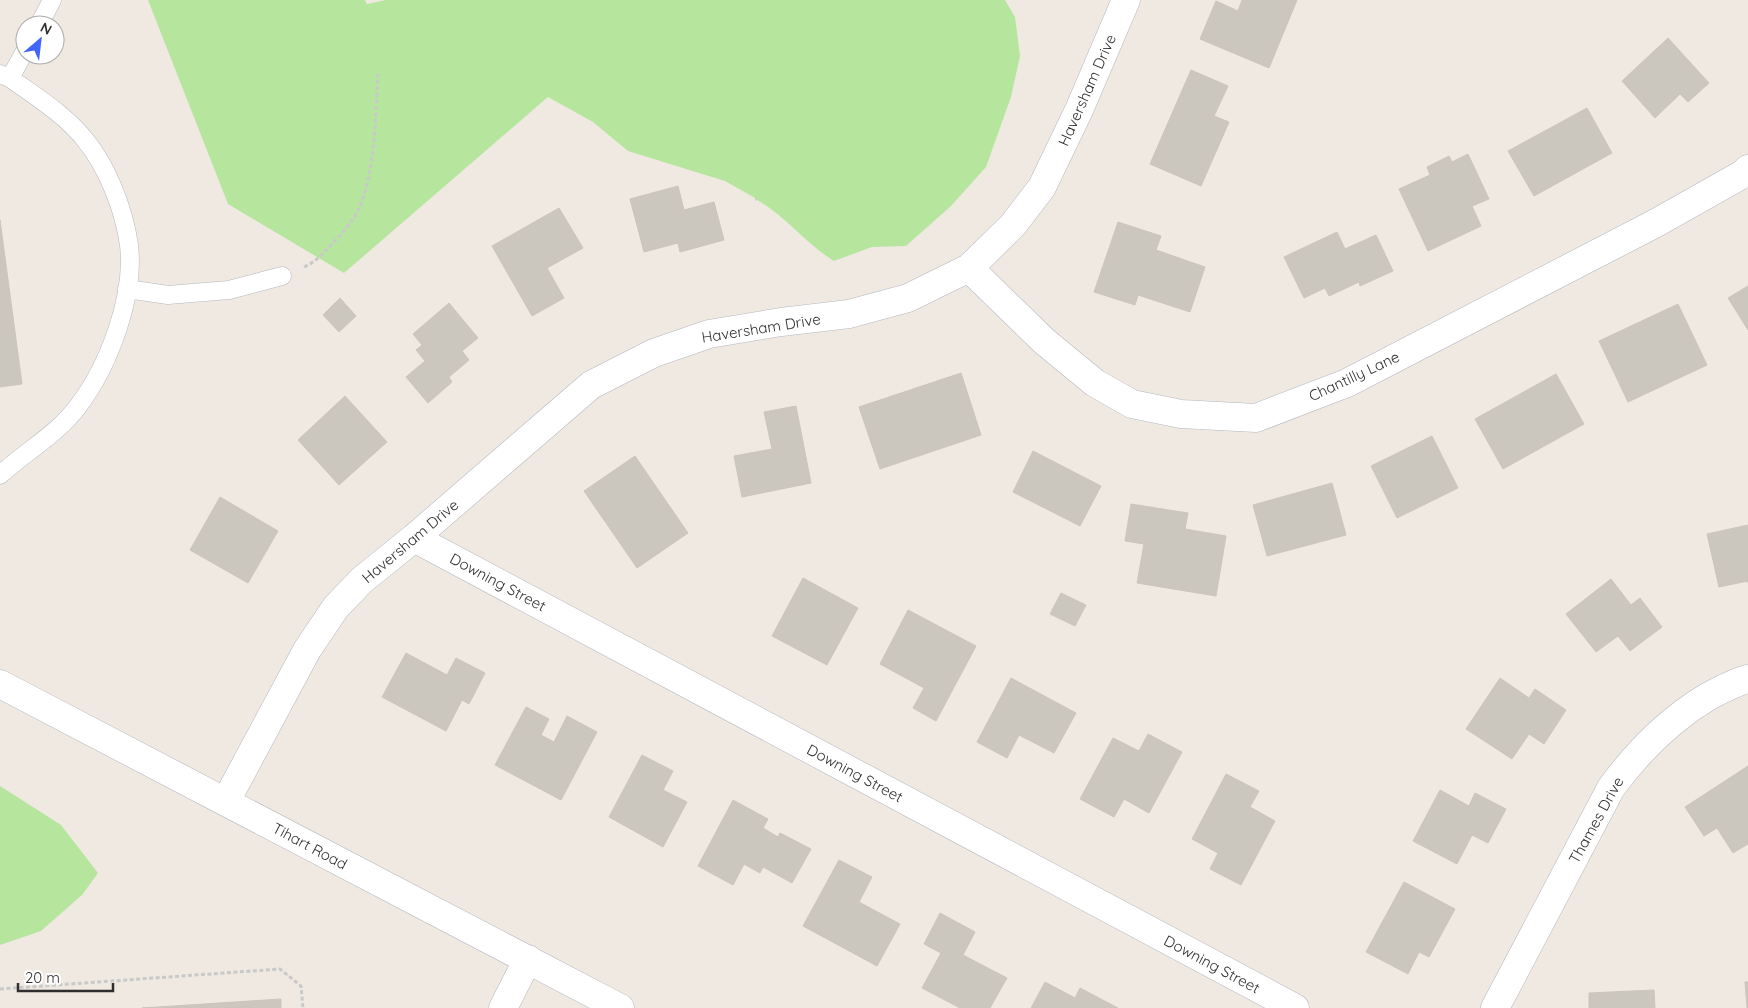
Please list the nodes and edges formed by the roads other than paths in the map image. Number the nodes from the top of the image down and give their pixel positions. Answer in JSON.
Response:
{"nodes":[{"id":1,"x":52,"y":0,"type":"edge"},
{"id":2,"x":1126,"y":0,"type":"edge"},
{"id":3,"x":44,"y":15,"type":"edge"},
{"id":4,"x":15,"y":64,"type":"edge"},
{"id":5,"x":5,"y":76,"type":"edge"},
{"id":6,"x":1748,"y":169,"type":"edge"},
{"id":7,"x":969,"y":268,"type":"junction"},
{"id":8,"x":282,"y":276,"type":"road end"},
{"id":9,"x":127,"y":289,"type":"junction"},
{"id":10,"x":1,"y":472,"type":"edge"},
{"id":11,"x":414,"y":538,"type":"junction"},
{"id":12,"x":1748,"y":679,"type":"edge"},
{"id":13,"x":0,"y":684,"type":"edge"},
{"id":14,"x":226,"y":801,"type":"junction"},
{"id":15,"x":528,"y":959,"type":"junction"},
{"id":16,"x":503,"y":1008,"type":"edge"},
{"id":17,"x":620,"y":1008,"type":"edge"},
{"id":18,"x":1295,"y":1008,"type":"edge"},
{"id":19,"x":1495,"y":1008,"type":"edge"}],
"edges":[{"from":1,"to":3,"type":"lane"},
{"from":2,"to":7,"type":"street","name":"Haversham Drive"},
{"from":4,"to":5,"type":"lane"},
{"from":5,"to":9,"type":"lane"},
{"from":6,"to":7,"type":"street","name":"Chantilly Lane"},
{"from":7,"to":11,"type":"street","name":"Haversham Drive"},
{"from":8,"to":9,"type":"lane"},
{"from":9,"to":10,"type":"lane"},
{"from":11,"to":14,"type":"street","name":"Haversham Drive"},
{"from":11,"to":18,"type":"street","name":"Downing Street"},
{"from":12,"to":19,"type":"street","name":"Thames Drive"},
{"from":13,"to":14,"type":"street","name":"Tihart Road"},
{"from":14,"to":15,"type":"street","name":"Tihart Road"},
{"from":15,"to":16,"type":"street"},
{"from":15,"to":17,"type":"street","name":"Tihart Road"}]}
